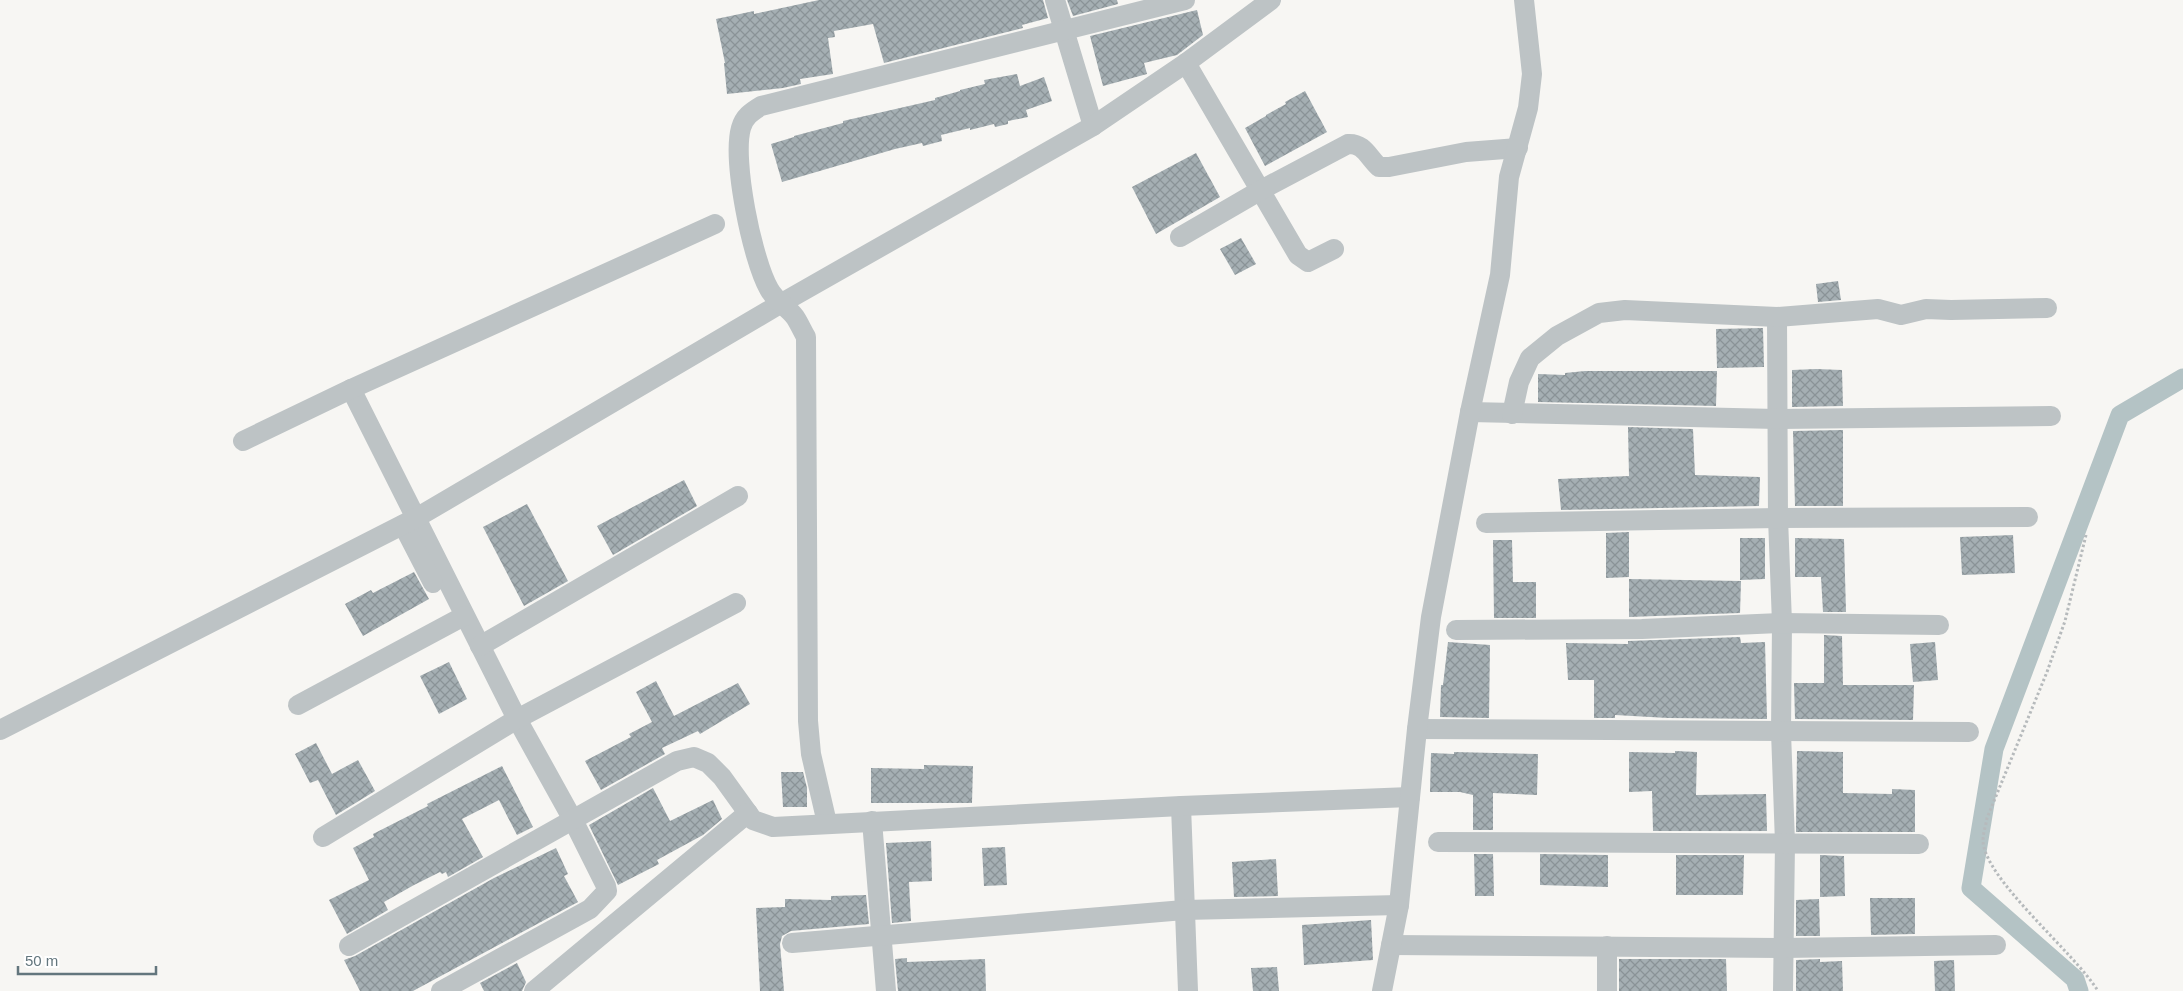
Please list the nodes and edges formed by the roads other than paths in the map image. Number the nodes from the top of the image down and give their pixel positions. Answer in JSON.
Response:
{"nodes":[{"id":1,"x":1055,"y":0,"type":"edge"},
{"id":2,"x":1185,"y":0,"type":"edge"},
{"id":3,"x":1271,"y":0,"type":"edge"},
{"id":4,"x":1524,"y":0,"type":"edge"},
{"id":5,"x":1063,"y":32,"type":"junction"},
{"id":6,"x":1186,"y":63,"type":"junction"},
{"id":7,"x":1092,"y":126,"type":"junction"},
{"id":8,"x":1518,"y":148,"type":"junction"},
{"id":9,"x":1261,"y":190,"type":"junction"},
{"id":10,"x":715,"y":224,"type":"dead end"},
{"id":11,"x":1180,"y":237,"type":"dead end"},
{"id":12,"x":1334,"y":248,"type":"dead end"},
{"id":13,"x":780,"y":304,"type":"junction"},
{"id":14,"x":2047,"y":308,"type":"dead end"},
{"id":15,"x":1777,"y":316,"type":"junction"},
{"id":16,"x":351,"y":389,"type":"junction"},
{"id":17,"x":1470,"y":412,"type":"junction"},
{"id":18,"x":1512,"y":414,"type":"junction"},
{"id":19,"x":2051,"y":416,"type":"dead end"},
{"id":20,"x":1777,"y":419,"type":"junction"},
{"id":21,"x":243,"y":441,"type":"dead end"},
{"id":22,"x":738,"y":496,"type":"dead end"},
{"id":23,"x":2028,"y":517,"type":"dead end"},
{"id":24,"x":1778,"y":518,"type":"junction"},
{"id":25,"x":410,"y":521,"type":"junction"},
{"id":26,"x":1486,"y":523,"type":"dead end"},
{"id":27,"x":736,"y":603,"type":"dead end"},
{"id":28,"x":459,"y":619,"type":"junction"},
{"id":29,"x":1782,"y":623,"type":"junction"},
{"id":30,"x":1939,"y":625,"type":"dead end"},
{"id":31,"x":1456,"y":630,"type":"dead end"},
{"id":32,"x":480,"y":646,"type":"junction"},
{"id":33,"x":298,"y":705,"type":"dead end"},
{"id":34,"x":512,"y":722,"type":"junction"},
{"id":35,"x":1416,"y":729,"type":"junction"},
{"id":36,"x":0,"y":730,"type":"edge"},
{"id":37,"x":1781,"y":732,"type":"junction"},
{"id":38,"x":1968,"y":732,"type":"dead end"},
{"id":39,"x":1410,"y":797,"type":"junction"},
{"id":40,"x":1181,"y":806,"type":"junction"},
{"id":41,"x":748,"y":813,"type":"junction"},
{"id":42,"x":872,"y":821,"type":"junction"},
{"id":43,"x":568,"y":823,"type":"junction"},
{"id":44,"x":827,"y":823,"type":"junction"},
{"id":45,"x":323,"y":837,"type":"dead end"},
{"id":46,"x":1438,"y":842,"type":"dead end"},
{"id":47,"x":1786,"y":844,"type":"junction"},
{"id":48,"x":1919,"y":844,"type":"dead end"},
{"id":49,"x":1399,"y":905,"type":"junction"},
{"id":50,"x":1184,"y":910,"type":"junction"},
{"id":51,"x":881,"y":934,"type":"junction"},
{"id":52,"x":792,"y":943,"type":"dead end"},
{"id":53,"x":1391,"y":945,"type":"junction"},
{"id":54,"x":1996,"y":945,"type":"dead end"},
{"id":55,"x":349,"y":946,"type":"dead end"},
{"id":56,"x":1607,"y":946,"type":"junction"},
{"id":57,"x":1783,"y":948,"type":"junction"},
{"id":58,"x":441,"y":991,"type":"edge"},
{"id":59,"x":534,"y":991,"type":"edge"},
{"id":60,"x":886,"y":991,"type":"edge"},
{"id":61,"x":1188,"y":991,"type":"edge"},
{"id":62,"x":1382,"y":991,"type":"edge"},
{"id":63,"x":1607,"y":991,"type":"edge"},
{"id":64,"x":1783,"y":991,"type":"edge"}],
"edges":[{"from":1,"to":5,"type":"street"},
{"from":2,"to":5,"type":"street"},
{"from":3,"to":6,"type":"street"},
{"from":4,"to":8,"type":"street"},
{"from":5,"to":7,"type":"street"},
{"from":5,"to":13,"type":"street"},
{"from":6,"to":7,"type":"street"},
{"from":6,"to":9,"type":"street"},
{"from":7,"to":13,"type":"street"},
{"from":8,"to":9,"type":"street"},
{"from":8,"to":17,"type":"street"},
{"from":9,"to":11,"type":"street"},
{"from":9,"to":12,"type":"street"},
{"from":10,"to":16,"type":"street"},
{"from":13,"to":25,"type":"street"},
{"from":13,"to":44,"type":"street"},
{"from":14,"to":15,"type":"street"},
{"from":15,"to":18,"type":"street"},
{"from":15,"to":20,"type":"street"},
{"from":16,"to":21,"type":"street"},
{"from":16,"to":25,"type":"street"},
{"from":17,"to":18,"type":"street"},
{"from":17,"to":35,"type":"street"},
{"from":18,"to":20,"type":"street"},
{"from":19,"to":20,"type":"street"},
{"from":20,"to":24,"type":"street"},
{"from":22,"to":32,"type":"street"},
{"from":23,"to":24,"type":"street"},
{"from":24,"to":26,"type":"street"},
{"from":24,"to":29,"type":"street"},
{"from":25,"to":28,"type":"street"},
{"from":25,"to":36,"type":"street"},
{"from":27,"to":34,"type":"street"},
{"from":28,"to":32,"type":"street"},
{"from":28,"to":33,"type":"street"},
{"from":28,"to":34,"type":"street"},
{"from":29,"to":30,"type":"street"},
{"from":29,"to":31,"type":"street"},
{"from":29,"to":37,"type":"street"},
{"from":32,"to":34,"type":"street"},
{"from":34,"to":43,"type":"street"},
{"from":34,"to":45,"type":"street"},
{"from":35,"to":37,"type":"street"},
{"from":35,"to":39,"type":"street"},
{"from":37,"to":38,"type":"street"},
{"from":37,"to":47,"type":"street"},
{"from":39,"to":40,"type":"street"},
{"from":39,"to":49,"type":"street"},
{"from":40,"to":42,"type":"street"},
{"from":40,"to":50,"type":"street"},
{"from":41,"to":43,"type":"street"},
{"from":41,"to":44,"type":"street"},
{"from":41,"to":59,"type":"street"},
{"from":42,"to":44,"type":"street"},
{"from":42,"to":51,"type":"street"},
{"from":43,"to":55,"type":"street"},
{"from":43,"to":58,"type":"street"},
{"from":46,"to":47,"type":"street"},
{"from":47,"to":48,"type":"street"},
{"from":47,"to":57,"type":"street"},
{"from":49,"to":50,"type":"street"},
{"from":49,"to":53,"type":"street"},
{"from":50,"to":51,"type":"street"},
{"from":50,"to":61,"type":"street"},
{"from":51,"to":52,"type":"street"},
{"from":51,"to":60,"type":"street"},
{"from":53,"to":56,"type":"street"},
{"from":53,"to":62,"type":"street"},
{"from":54,"to":57,"type":"street"},
{"from":56,"to":57,"type":"street"},
{"from":56,"to":63,"type":"street"},
{"from":57,"to":64,"type":"street"}]}
